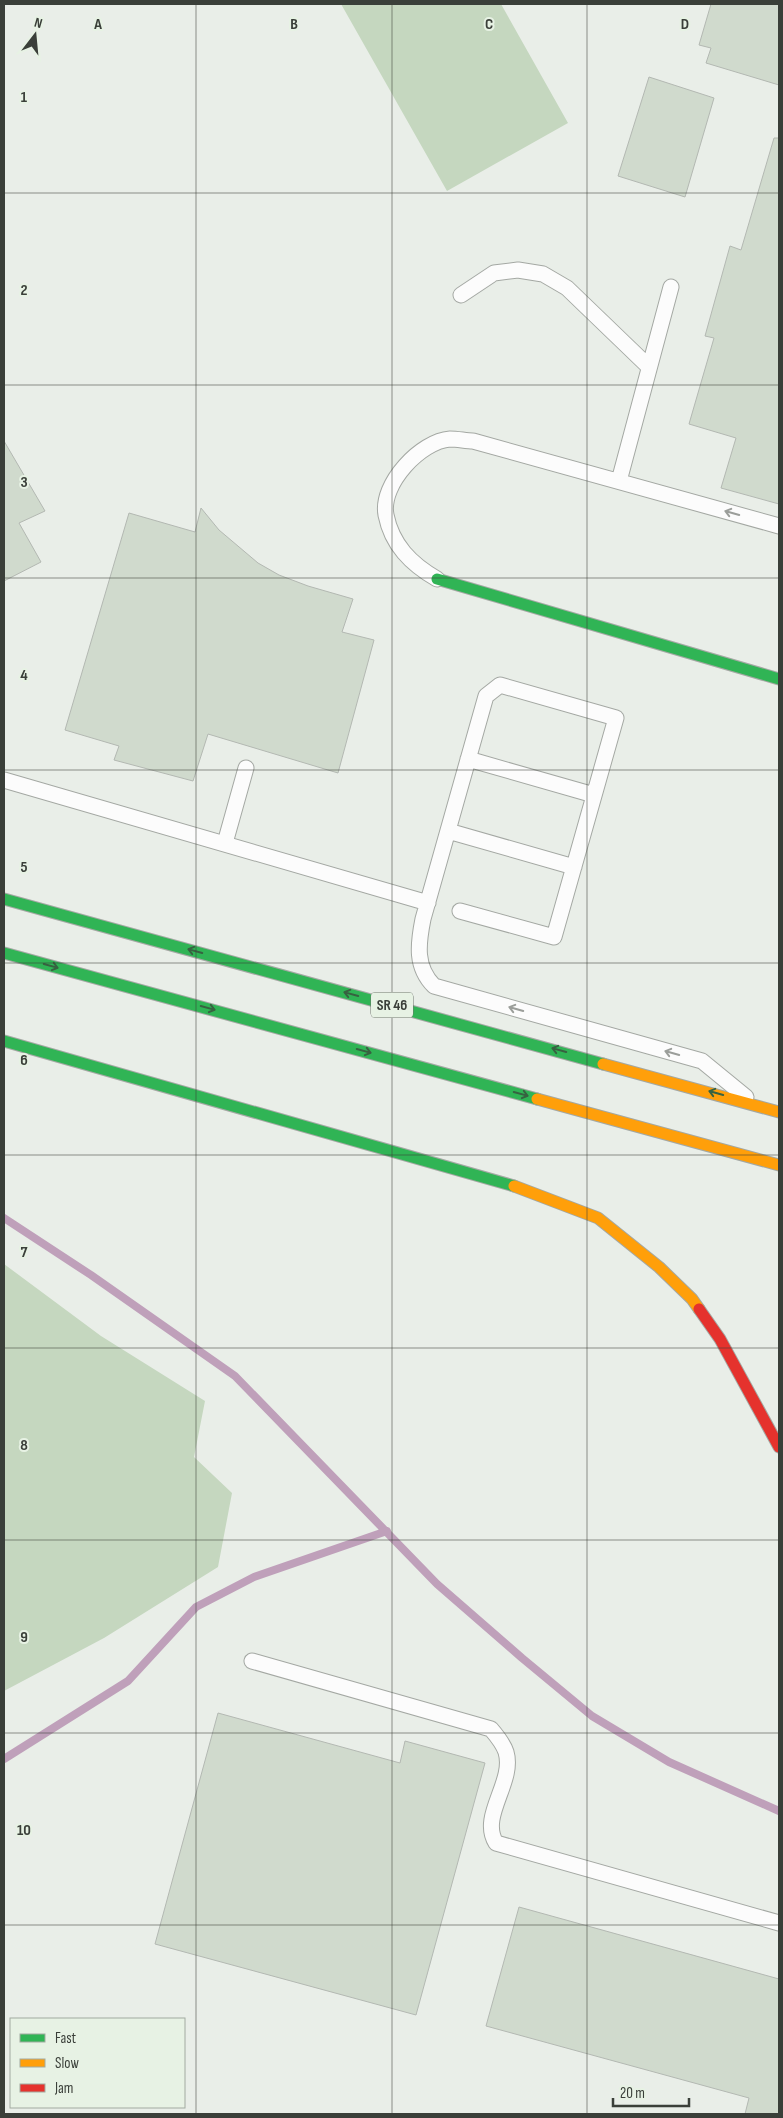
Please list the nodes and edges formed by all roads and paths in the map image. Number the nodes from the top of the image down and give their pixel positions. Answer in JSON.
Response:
{"nodes":[{"id":1,"x":671,"y":287,"type":"dead end"},
{"id":2,"x":461,"y":295,"type":"dead end"},
{"id":3,"x":649,"y":367,"type":"junction"},
{"id":4,"x":619,"y":481,"type":"junction"},
{"id":5,"x":779,"y":526,"type":"edge"},
{"id":6,"x":437,"y":579,"type":"joint"},
{"id":7,"x":779,"y":679,"type":"edge"},
{"id":8,"x":468,"y":759,"type":"junction"},
{"id":9,"x":246,"y":768,"type":"dead end"},
{"id":10,"x":4,"y":780,"type":"edge"},
{"id":11,"x":594,"y":795,"type":"junction"},
{"id":12,"x":448,"y":831,"type":"junction"},
{"id":13,"x":225,"y":843,"type":"junction"},
{"id":14,"x":574,"y":867,"type":"junction"},
{"id":15,"x":4,"y":899,"type":"edge"},
{"id":16,"x":428,"y":903,"type":"junction"},
{"id":17,"x":460,"y":912,"type":"dead end"},
{"id":18,"x":4,"y":953,"type":"edge"},
{"id":19,"x":4,"y":1041,"type":"edge"},
{"id":20,"x":757,"y":1105,"type":"junction"},
{"id":21,"x":779,"y":1112,"type":"edge"},
{"id":22,"x":779,"y":1165,"type":"edge"},
{"id":23,"x":779,"y":1447,"type":"edge"},
{"id":24,"x":252,"y":1661,"type":"dead end"},
{"id":25,"x":779,"y":1923,"type":"edge"}],
"edges":[{"from":1,"to":3,"type":"lane"},
{"from":2,"to":3,"type":"lane"},
{"from":3,"to":4,"type":"lane"},
{"from":5,"to":4,"type":"lane","one_way":true},
{"from":4,"to":6,"type":"lane"},
{"from":6,"to":7,"type":"main road"},
{"from":8,"to":11,"type":"lane"},
{"from":8,"to":11,"type":"lane"},
{"from":8,"to":12,"type":"lane"},
{"from":9,"to":13,"type":"lane"},
{"from":10,"to":13,"type":"lane"},
{"from":11,"to":14,"type":"lane"},
{"from":12,"to":14,"type":"lane"},
{"from":12,"to":16,"type":"lane"},
{"from":13,"to":16,"type":"lane"},
{"from":14,"to":17,"type":"lane"},
{"from":20,"to":15,"type":"main road","number":"SR 46","one_way":true},
{"from":20,"to":16,"type":"lane","one_way":true},
{"from":18,"to":22,"type":"main road","one_way":true},
{"from":19,"to":23,"type":"main road"},
{"from":20,"to":21,"type":"main road","number":"SR 46"},
{"from":24,"to":25,"type":"lane"}]}
